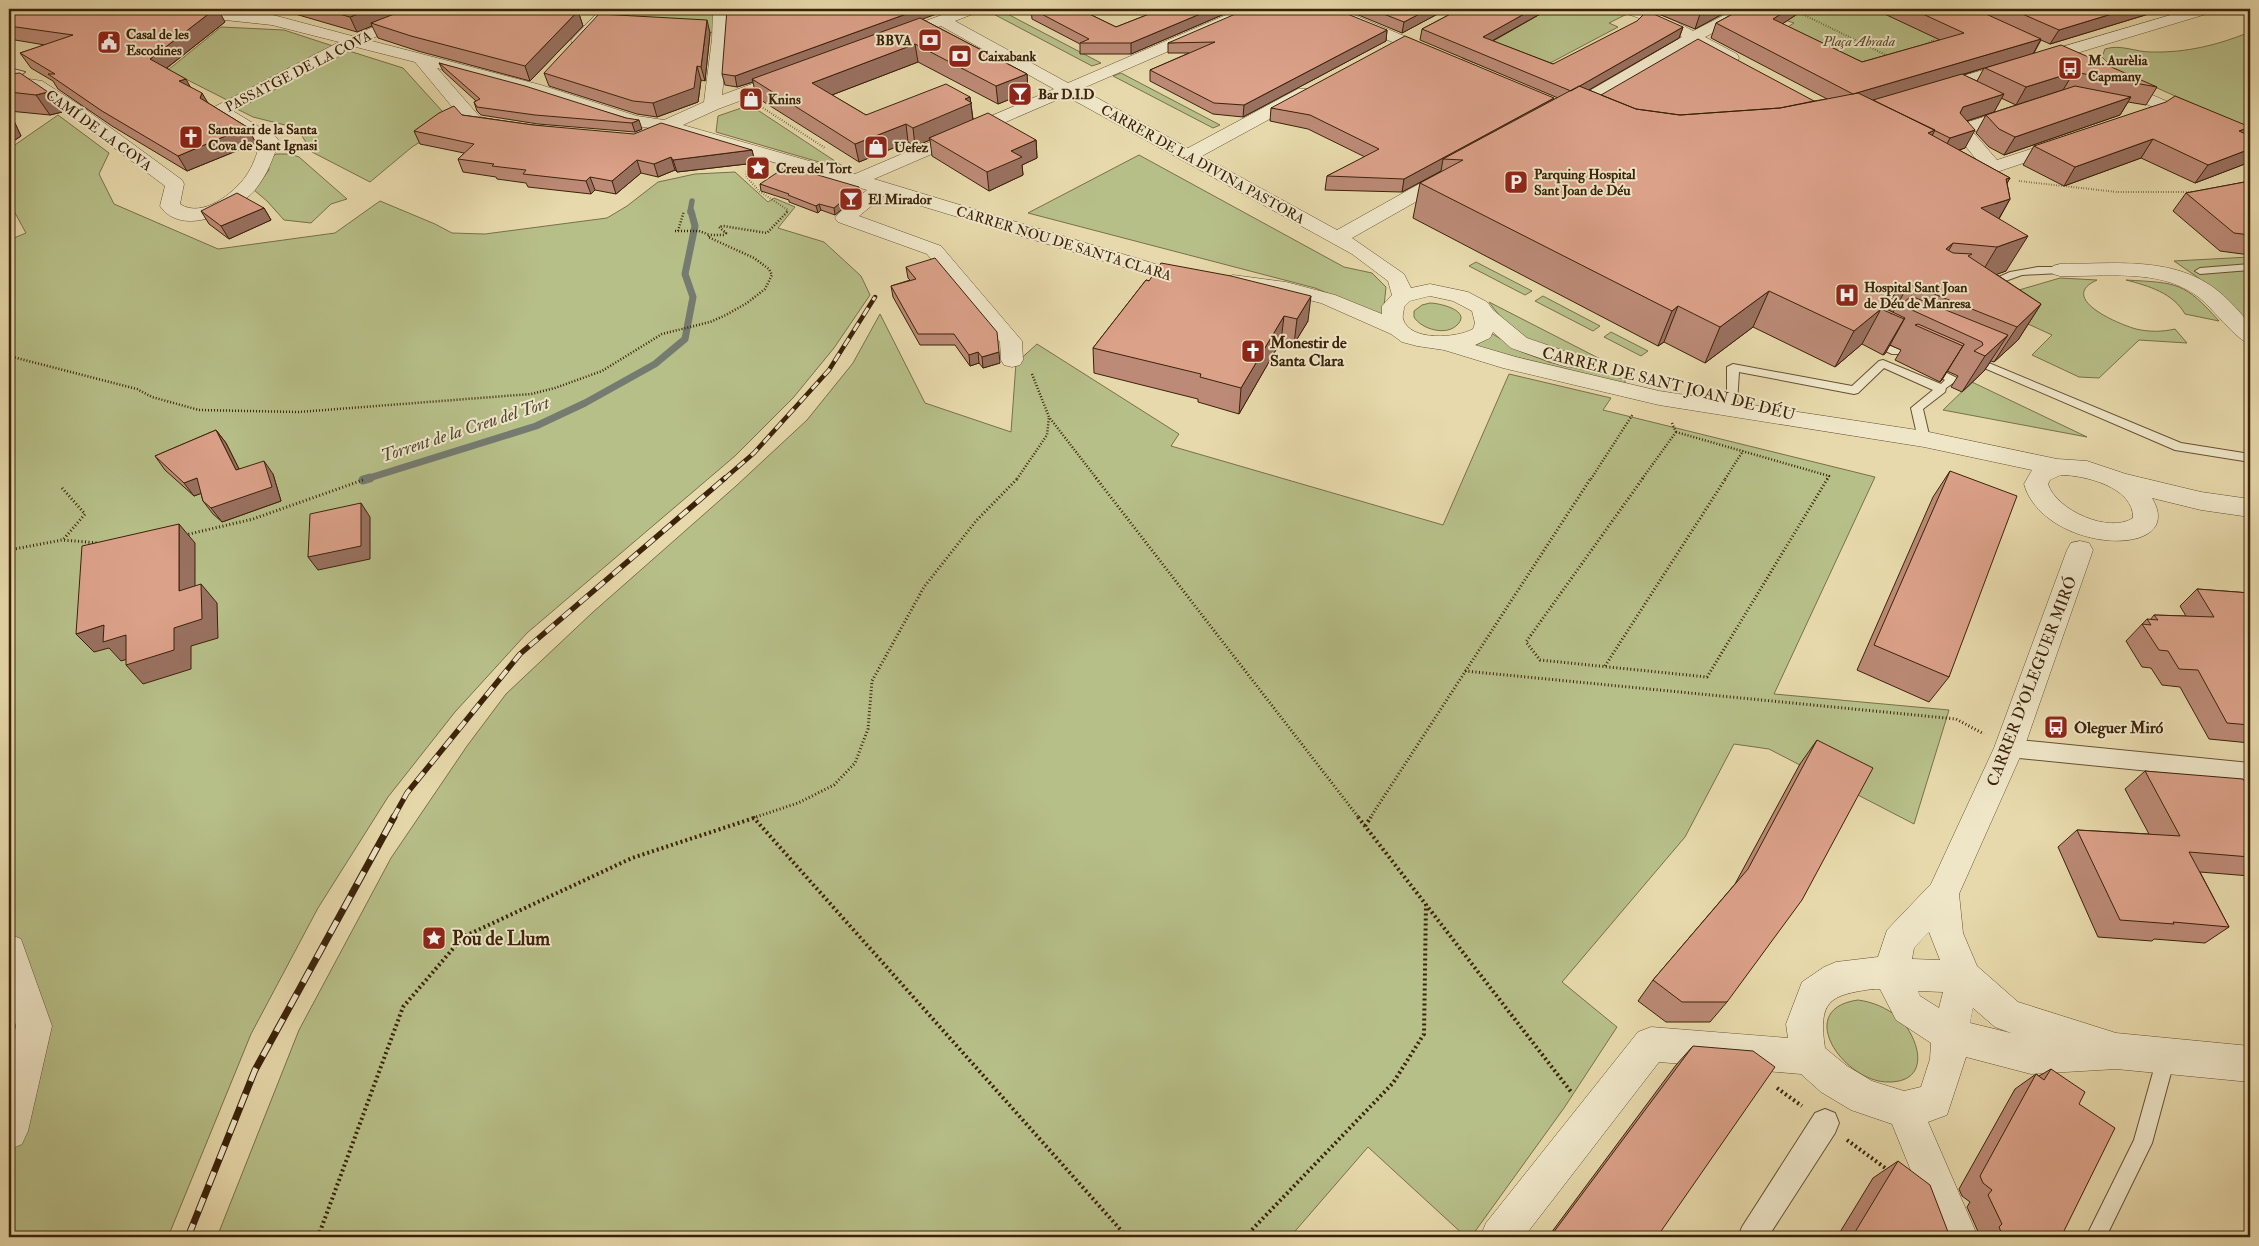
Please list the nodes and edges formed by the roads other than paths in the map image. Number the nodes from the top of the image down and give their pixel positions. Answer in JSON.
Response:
{"nodes":[{"id":1,"x":175,"y":9,"type":"edge"},
{"id":2,"x":290,"y":9,"type":"edge"},
{"id":3,"x":428,"y":9,"type":"edge"},
{"id":4,"x":609,"y":9,"type":"edge"},
{"id":5,"x":721,"y":9,"type":"edge"},
{"id":6,"x":972,"y":9,"type":"edge"},
{"id":7,"x":1253,"y":9,"type":"edge"},
{"id":8,"x":1327,"y":9,"type":"edge"},
{"id":9,"x":1628,"y":9,"type":"edge"},
{"id":10,"x":1747,"y":9,"type":"edge"},
{"id":11,"x":2206,"y":9,"type":"edge"},
{"id":12,"x":2211,"y":9,"type":"edge"},
{"id":13,"x":944,"y":15,"type":"edge"},
{"id":14,"x":273,"y":20,"type":"junction"},
{"id":15,"x":1419,"y":31,"type":"dead end"},
{"id":16,"x":1694,"y":37,"type":"junction"},
{"id":17,"x":1402,"y":40,"type":"junction"},
{"id":18,"x":355,"y":41,"type":"junction"},
{"id":19,"x":878,"y":44,"type":"edge"},
{"id":20,"x":2031,"y":44,"type":"edge"},
{"id":21,"x":1384,"y":50,"type":"edge"},
{"id":22,"x":568,"y":53,"type":"edge"},
{"id":23,"x":2055,"y":55,"type":"junction"},
{"id":24,"x":1446,"y":59,"type":"edge"},
{"id":25,"x":422,"y":61,"type":"junction"},
{"id":26,"x":2081,"y":65,"type":"edge"},
{"id":27,"x":1748,"y":67,"type":"edge"},
{"id":28,"x":9,"y":71,"type":"edge"},
{"id":29,"x":804,"y":71,"type":"edge"},
{"id":30,"x":548,"y":74,"type":"edge"},
{"id":31,"x":15,"y":77,"type":"edge"},
{"id":32,"x":36,"y":85,"type":"junction"},
{"id":33,"x":1956,"y":85,"type":"junction"},
{"id":34,"x":1316,"y":87,"type":"edge"},
{"id":35,"x":1066,"y":88,"type":"junction"},
{"id":36,"x":9,"y":89,"type":"edge"},
{"id":37,"x":535,"y":89,"type":"junction"},
{"id":38,"x":1919,"y":95,"type":"edge"},
{"id":39,"x":712,"y":105,"type":"junction"},
{"id":40,"x":2034,"y":106,"type":"edge"},
{"id":41,"x":1566,"y":112,"type":"edge"},
{"id":42,"x":2015,"y":113,"type":"junction"},
{"id":43,"x":665,"y":125,"type":"junction"},
{"id":44,"x":520,"y":128,"type":"edge"},
{"id":45,"x":2250,"y":135,"type":"edge"},
{"id":46,"x":2084,"y":136,"type":"edge"},
{"id":47,"x":638,"y":140,"type":"edge"},
{"id":48,"x":2250,"y":144,"type":"edge"},
{"id":49,"x":1188,"y":156,"type":"junction"},
{"id":50,"x":1938,"y":165,"type":"edge"},
{"id":51,"x":1464,"y":167,"type":"edge"},
{"id":52,"x":1985,"y":170,"type":"junction"},
{"id":53,"x":868,"y":181,"type":"junction"},
{"id":54,"x":171,"y":196,"type":"joint"},
{"id":55,"x":1337,"y":238,"type":"junction"},
{"id":56,"x":1359,"y":250,"type":"junction"},
{"id":57,"x":2250,"y":267,"type":"edge"},
{"id":58,"x":2060,"y":270,"type":"joint"},
{"id":59,"x":2200,"y":271,"type":"dead end"},
{"id":60,"x":1973,"y":287,"type":"edge"},
{"id":61,"x":1460,"y":295,"type":"junction"},
{"id":62,"x":1403,"y":296,"type":"junction"},
{"id":63,"x":1485,"y":314,"type":"junction"},
{"id":64,"x":1400,"y":330,"type":"junction"},
{"id":65,"x":1884,"y":330,"type":"edge"},
{"id":66,"x":2250,"y":336,"type":"edge"},
{"id":67,"x":1451,"y":345,"type":"junction"},
{"id":68,"x":1011,"y":351,"type":"road end"},
{"id":69,"x":1963,"y":355,"type":"edge"},
{"id":70,"x":1883,"y":363,"type":"junction"},
{"id":71,"x":1920,"y":364,"type":"edge"},
{"id":72,"x":1946,"y":384,"type":"dead end"},
{"id":73,"x":1732,"y":400,"type":"junction"},
{"id":74,"x":1706,"y":405,"type":"junction"},
{"id":75,"x":1834,"y":424,"type":"junction"},
{"id":76,"x":1924,"y":439,"type":"junction"},
{"id":77,"x":1957,"y":445,"type":"junction"},
{"id":78,"x":2250,"y":458,"type":"edge"},
{"id":79,"x":2057,"y":468,"type":"junction"},
{"id":80,"x":2118,"y":481,"type":"junction"},
{"id":81,"x":2038,"y":491,"type":"junction"},
{"id":82,"x":2201,"y":501,"type":"junction"},
{"id":83,"x":2250,"y":508,"type":"edge"},
{"id":84,"x":2056,"y":512,"type":"junction"},
{"id":85,"x":2137,"y":527,"type":"junction"},
{"id":86,"x":2080,"y":550,"type":"junction"},
{"id":87,"x":2009,"y":748,"type":"junction"},
{"id":88,"x":2250,"y":772,"type":"edge"},
{"id":89,"x":1943,"y":894,"type":"junction"},
{"id":90,"x":9,"y":950,"type":"edge"},
{"id":91,"x":1891,"y":975,"type":"junction"},
{"id":92,"x":1964,"y":977,"type":"junction"},
{"id":93,"x":1948,"y":1047,"type":"junction"},
{"id":94,"x":2116,"y":1051,"type":"junction"},
{"id":95,"x":1809,"y":1057,"type":"junction"},
{"id":96,"x":2166,"y":1058,"type":"junction"},
{"id":97,"x":2250,"y":1064,"type":"edge"},
{"id":98,"x":1904,"y":1109,"type":"junction"},
{"id":99,"x":1825,"y":1123,"type":"dead end"},
{"id":100,"x":9,"y":1131,"type":"edge"},
{"id":101,"x":1500,"y":1237,"type":"edge"},
{"id":102,"x":1752,"y":1237,"type":"edge"},
{"id":103,"x":1958,"y":1237,"type":"edge"},
{"id":104,"x":2096,"y":1237,"type":"edge"}],
"edges":[{"from":1,"to":14,"type":"street","name":"CARRER NOU DE SANTA CLARA"},
{"from":2,"to":14,"type":"street"},
{"from":3,"to":18,"type":"street","name":"PASSATGE DE LA COVA"},
{"from":4,"to":22,"type":"street"},
{"from":5,"to":39,"type":"street"},
{"from":6,"to":13,"type":"street"},
{"from":7,"to":35,"type":"street"},
{"from":8,"to":17,"type":"street"},
{"from":9,"to":16,"type":"street"},
{"from":10,"to":16,"type":"street"},
{"from":11,"to":12,"type":"street"},
{"from":11,"to":23,"type":"street"},
{"from":13,"to":19,"type":"street"},
{"from":13,"to":35,"type":"street","name":"CARRER DE LA DIVINA PASTORA"},
{"from":14,"to":18,"type":"street","name":"CARRER NOU DE SANTA CLARA"},
{"from":15,"to":17,"type":"street"},
{"from":16,"to":27,"type":"street"},
{"from":16,"to":41,"type":"street"},
{"from":17,"to":21,"type":"street"},
{"from":17,"to":24,"type":"street"},
{"from":18,"to":25,"type":"street","name":"CARRER NOU DE SANTA CLARA"},
{"from":18,"to":54,"type":"street","name":"PASSATGE DE LA COVA"},
{"from":20,"to":23,"type":"street"},
{"from":23,"to":26,"type":"street"},
{"from":23,"to":33,"type":"street"},
{"from":25,"to":37,"type":"street","name":"CARRER NOU DE SANTA CLARA"},
{"from":25,"to":44,"type":"street"},
{"from":28,"to":31,"type":"lane"},
{"from":29,"to":39,"type":"street"},
{"from":30,"to":37,"type":"street"},
{"from":31,"to":32,"type":"street","name":"CAMÍ DE LA COVA"},
{"from":32,"to":36,"type":"street"},
{"from":32,"to":54,"type":"street","name":"CAMÍ DE LA COVA"},
{"from":33,"to":38,"type":"street"},
{"from":33,"to":42,"type":"street"},
{"from":34,"to":49,"type":"street"},
{"from":35,"to":49,"type":"street","name":"CARRER DE LA DIVINA PASTORA"},
{"from":35,"to":53,"type":"street"},
{"from":37,"to":43,"type":"street","name":"CARRER NOU DE SANTA CLARA"},
{"from":39,"to":43,"type":"street"},
{"from":40,"to":42,"type":"street"},
{"from":42,"to":52,"type":"street"},
{"from":43,"to":47,"type":"street"},
{"from":43,"to":53,"type":"street","name":"CARRER NOU DE SANTA CLARA"},
{"from":45,"to":48,"type":"street"},
{"from":46,"to":52,"type":"street"},
{"from":49,"to":55,"type":"street","name":"CARRER DE LA DIVINA PASTORA"},
{"from":50,"to":52,"type":"street"},
{"from":51,"to":55,"type":"street"},
{"from":53,"to":64,"type":"street","name":"CARRER NOU DE SANTA CLARA"},
{"from":53,"to":68,"type":"street"},
{"from":55,"to":56,"type":"street","name":"CARRER DE LA DIVINA PASTORA"},
{"from":56,"to":61,"type":"street","name":"CARRER DE LA DIVINA PASTORA"},
{"from":56,"to":62,"type":"street","name":"CARRER DE LA DIVINA PASTORA"},
{"from":57,"to":59,"type":"lane"},
{"from":58,"to":60,"type":"lane"},
{"from":58,"to":66,"type":"street"},
{"from":61,"to":62,"type":"street"},
{"from":61,"to":63,"type":"street"},
{"from":62,"to":64,"type":"street"},
{"from":63,"to":67,"type":"street"},
{"from":63,"to":73,"type":"street","name":"CARRER DE SANT JOAN DE DÉU"},
{"from":64,"to":67,"type":"street"},
{"from":65,"to":70,"type":"lane"},
{"from":67,"to":74,"type":"street","name":"CARRER DE SANT JOAN DE DÉU"},
{"from":69,"to":78,"type":"lane"},
{"from":70,"to":73,"type":"lane"},
{"from":70,"to":76,"type":"lane"},
{"from":71,"to":72,"type":"lane"},
{"from":73,"to":74,"type":"lane"},
{"from":73,"to":75,"type":"street","name":"CARRER DE SANT JOAN DE DÉU"},
{"from":74,"to":75,"type":"street","name":"CARRER DE SANT JOAN DE DÉU"},
{"from":75,"to":76,"type":"street","name":"CARRER DE SANT JOAN DE DÉU"},
{"from":76,"to":77,"type":"street","name":"CARRER DE SANT JOAN DE DÉU"},
{"from":77,"to":79,"type":"street","name":"CARRER DE SANT JOAN DE DÉU"},
{"from":77,"to":81,"type":"street","name":"CARRER DE SANT JOAN DE DÉU"},
{"from":79,"to":80,"type":"street","name":"CARRER DE SANT JOAN DE DÉU"},
{"from":79,"to":81,"type":"street"},
{"from":80,"to":82,"type":"street"},
{"from":80,"to":85,"type":"street"},
{"from":81,"to":84,"type":"street"},
{"from":82,"to":83,"type":"street"},
{"from":82,"to":85,"type":"street"},
{"from":84,"to":85,"type":"street"},
{"from":84,"to":86,"type":"street"},
{"from":85,"to":86,"type":"street"},
{"from":86,"to":87,"type":"street","name":"CARRER D'OLEGUER MIRÓ"},
{"from":87,"to":88,"type":"street"},
{"from":87,"to":89,"type":"street","name":"CARRER D'OLEGUER MIRÓ"},
{"from":89,"to":91,"type":"street","name":"CARRER D'OLEGUER MIRÓ"},
{"from":89,"to":92,"type":"street","name":"CARRER D'OLEGUER MIRÓ"},
{"from":90,"to":100,"type":"street"},
{"from":91,"to":92,"type":"street"},
{"from":91,"to":93,"type":"street"},
{"from":91,"to":95,"type":"street"},
{"from":92,"to":93,"type":"street"},
{"from":92,"to":94,"type":"street"},
{"from":93,"to":94,"type":"street"},
{"from":93,"to":98,"type":"street"},
{"from":94,"to":96,"type":"street"},
{"from":95,"to":98,"type":"street"},
{"from":95,"to":101,"type":"street"},
{"from":96,"to":97,"type":"street"},
{"from":96,"to":104,"type":"lane"},
{"from":98,"to":103,"type":"street"},
{"from":99,"to":102,"type":"street"}]}
